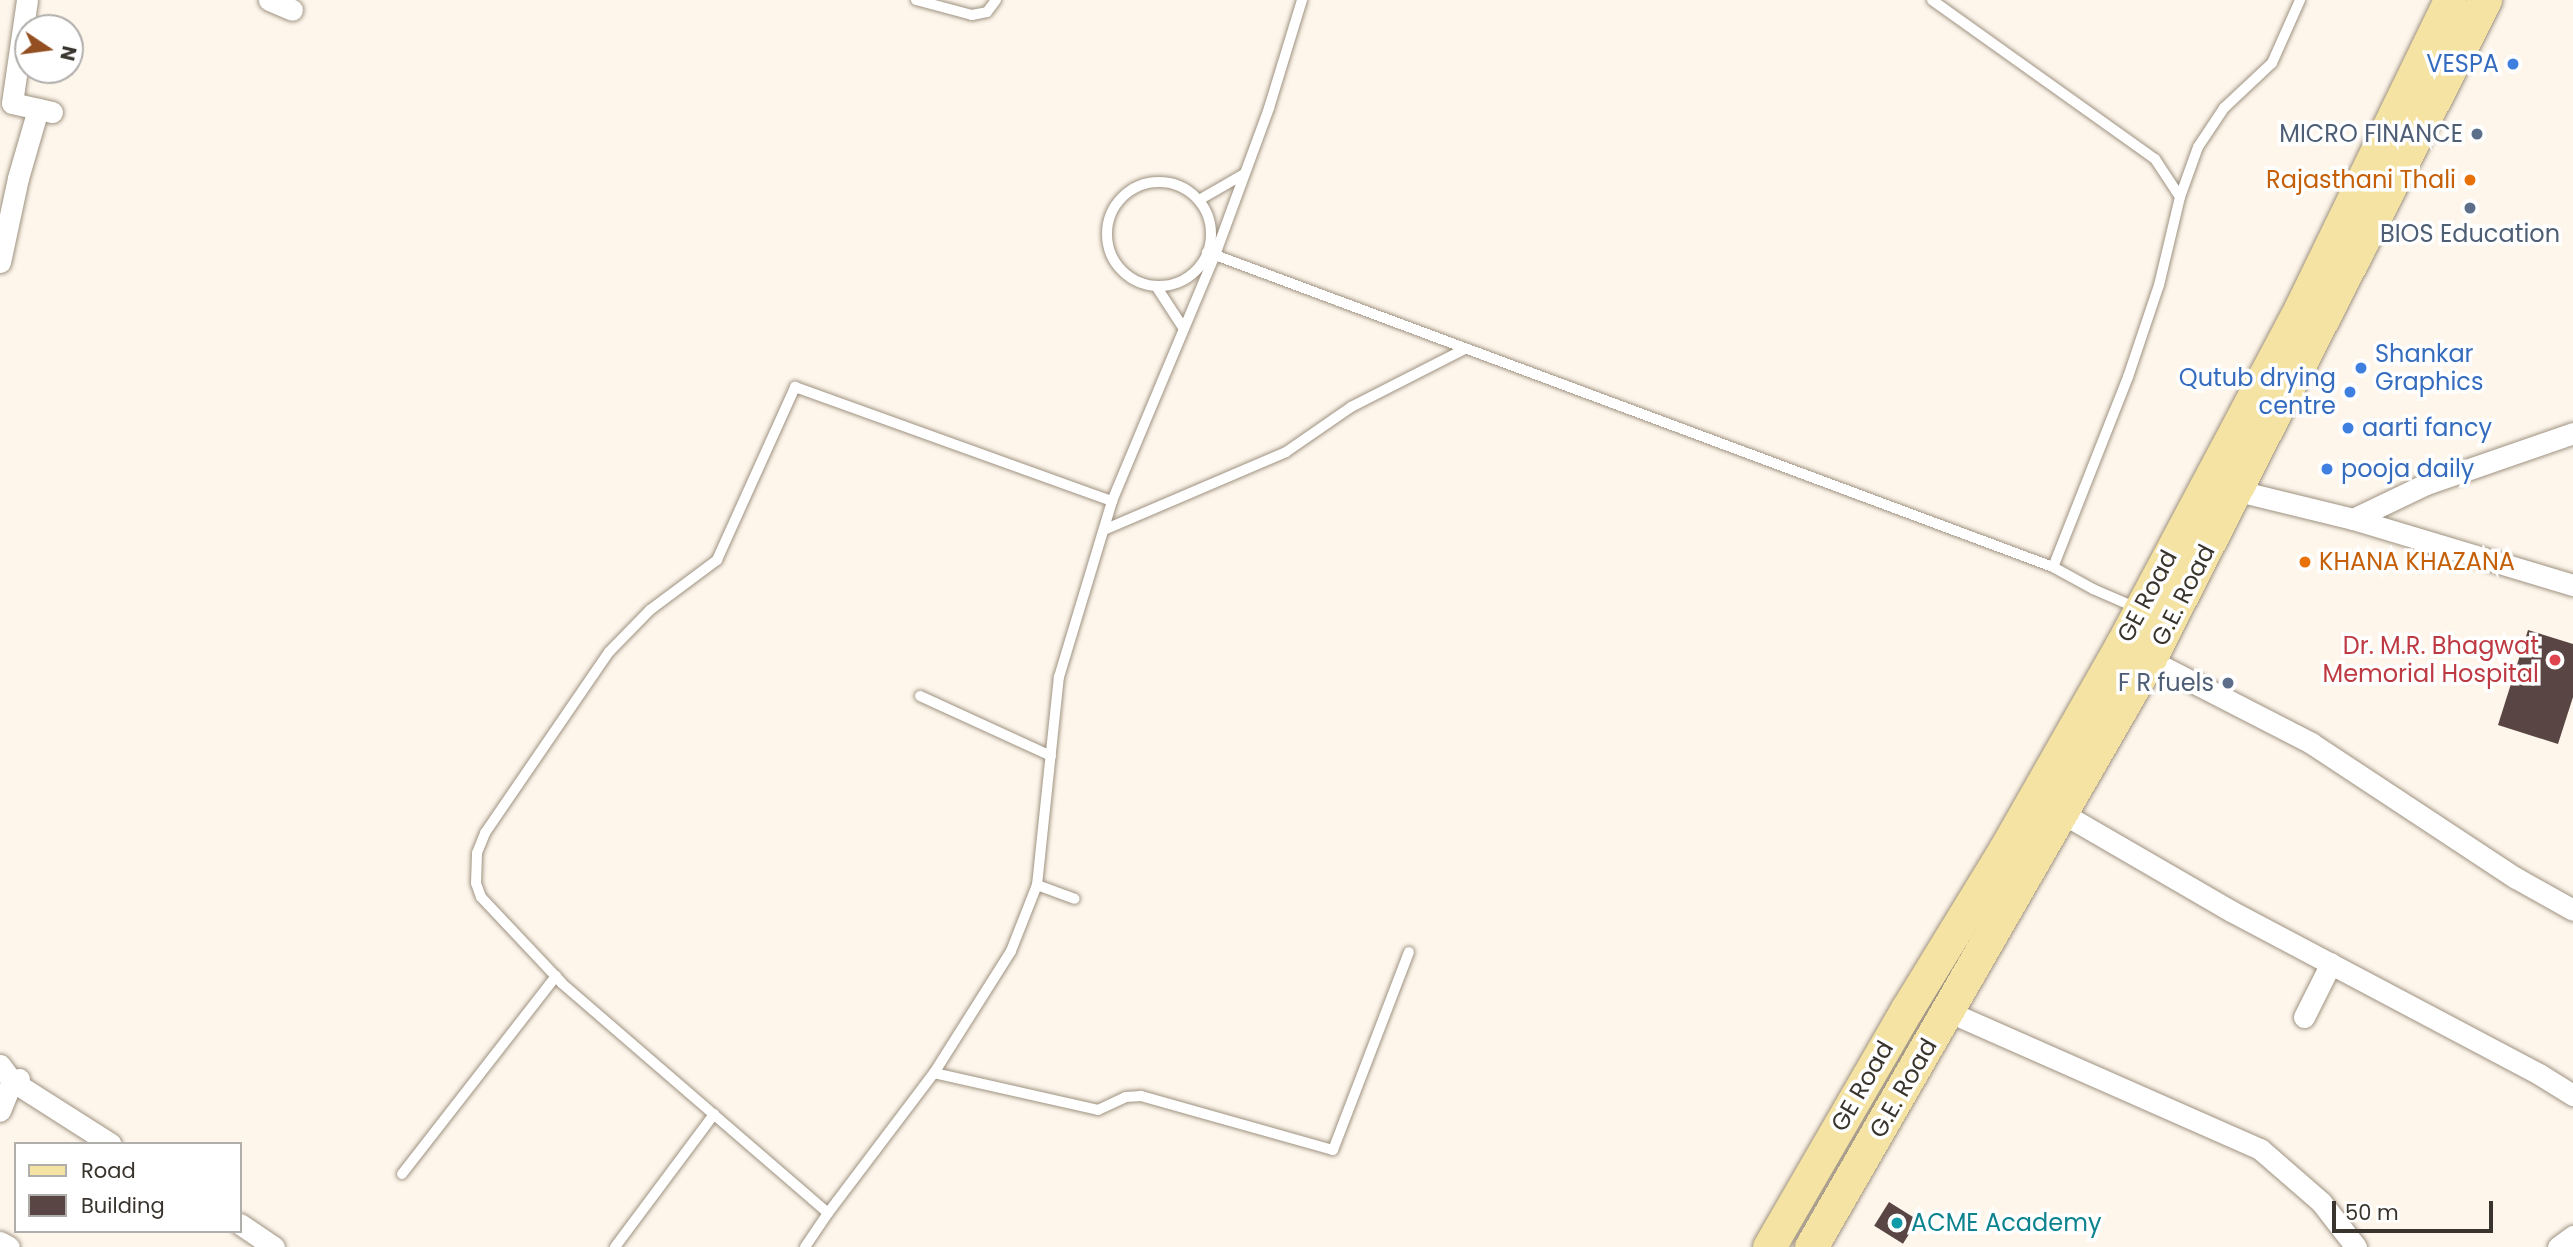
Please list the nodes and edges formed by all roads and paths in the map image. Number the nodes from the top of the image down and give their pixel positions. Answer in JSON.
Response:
{"nodes":[{"id":1,"x":27,"y":0,"type":"edge"},
{"id":2,"x":269,"y":0,"type":"edge"},
{"id":3,"x":916,"y":0,"type":"edge"},
{"id":4,"x":996,"y":0,"type":"edge"},
{"id":5,"x":1302,"y":0,"type":"edge"},
{"id":6,"x":1932,"y":0,"type":"edge"},
{"id":7,"x":2300,"y":0,"type":"edge"},
{"id":8,"x":2450,"y":0,"type":"edge"},
{"id":9,"x":2485,"y":0,"type":"edge"},
{"id":10,"x":292,"y":10,"type":"dead end"},
{"id":11,"x":6,"y":102,"type":"edge"},
{"id":12,"x":1244,"y":174,"type":"junction"},
{"id":13,"x":2180,"y":197,"type":"junction"},
{"id":14,"x":1199,"y":200,"type":"junction"},
{"id":15,"x":1211,"y":253,"type":"junction"},
{"id":16,"x":0,"y":262,"type":"edge"},
{"id":17,"x":1156,"y":286,"type":"junction"},
{"id":18,"x":1184,"y":329,"type":"junction"},
{"id":19,"x":1465,"y":349,"type":"junction"},
{"id":20,"x":2573,"y":433,"type":"edge"},
{"id":21,"x":2222,"y":487,"type":"junction"},
{"id":22,"x":1112,"y":501,"type":"junction"},
{"id":23,"x":2353,"y":519,"type":"junction"},
{"id":24,"x":1104,"y":530,"type":"junction"},
{"id":25,"x":2053,"y":567,"type":"junction"},
{"id":26,"x":2573,"y":585,"type":"edge"},
{"id":27,"x":2140,"y":609,"type":"junction"},
{"id":28,"x":2135,"y":652,"type":"junction"},
{"id":29,"x":920,"y":696,"type":"dead end"},
{"id":30,"x":1051,"y":756,"type":"junction"},
{"id":31,"x":2062,"y":813,"type":"junction"},
{"id":32,"x":1037,"y":885,"type":"junction"},
{"id":33,"x":1075,"y":899,"type":"dead end"},
{"id":34,"x":2573,"y":910,"type":"edge"},
{"id":35,"x":1409,"y":952,"type":"dead end"},
{"id":36,"x":2331,"y":963,"type":"junction"},
{"id":37,"x":556,"y":976,"type":"junction"},
{"id":38,"x":1948,"y":1011,"type":"junction"},
{"id":39,"x":2304,"y":1017,"type":"dead end"},
{"id":40,"x":934,"y":1073,"type":"junction"},
{"id":41,"x":10,"y":1075,"type":"edge"},
{"id":42,"x":2573,"y":1096,"type":"edge"},
{"id":43,"x":0,"y":1111,"type":"edge"},
{"id":44,"x":714,"y":1114,"type":"junction"},
{"id":45,"x":108,"y":1142,"type":"edge"},
{"id":46,"x":402,"y":1174,"type":"dead end"},
{"id":47,"x":828,"y":1213,"type":"junction"},
{"id":48,"x":242,"y":1225,"type":"edge"},
{"id":49,"x":2573,"y":1236,"type":"edge"},
{"id":50,"x":0,"y":1242,"type":"edge"},
{"id":51,"x":9,"y":1247,"type":"edge"},
{"id":52,"x":274,"y":1247,"type":"edge"},
{"id":53,"x":615,"y":1247,"type":"edge"},
{"id":54,"x":805,"y":1247,"type":"edge"},
{"id":55,"x":1769,"y":1247,"type":"edge"},
{"id":56,"x":1811,"y":1247,"type":"edge"},
{"id":57,"x":2356,"y":1247,"type":"edge"},
{"id":58,"x":2558,"y":1247,"type":"edge"}],
"edges":[{"from":1,"to":11,"type":"street"},
{"from":2,"to":10,"type":"street"},
{"from":3,"to":4,"type":"lane"},
{"from":5,"to":12,"type":"lane"},
{"from":6,"to":13,"type":"lane"},
{"from":7,"to":13,"type":"lane"},
{"from":8,"to":21,"type":"main road","name":"GE Road"},
{"from":9,"to":21,"type":"main road","name":"G.E. Road"},
{"from":11,"to":16,"type":"street"},
{"from":12,"to":14,"type":"lane"},
{"from":12,"to":15,"type":"lane"},
{"from":13,"to":25,"type":"lane"},
{"from":14,"to":15,"type":"lane"},
{"from":14,"to":17,"type":"lane"},
{"from":15,"to":17,"type":"lane"},
{"from":15,"to":18,"type":"lane"},
{"from":15,"to":19,"type":"lane"},
{"from":17,"to":18,"type":"lane"},
{"from":18,"to":22,"type":"lane"},
{"from":19,"to":24,"type":"lane"},
{"from":19,"to":25,"type":"lane"},
{"from":20,"to":23,"type":"street"},
{"from":21,"to":23,"type":"street"},
{"from":21,"to":27,"type":"main road","name":"GE Road"},
{"from":21,"to":28,"type":"main road","name":"G.E. Road"},
{"from":22,"to":24,"type":"lane"},
{"from":22,"to":37,"type":"lane"},
{"from":23,"to":26,"type":"street"},
{"from":24,"to":30,"type":"lane"},
{"from":25,"to":27,"type":"lane"},
{"from":27,"to":28,"type":"main road","name":"GE Road"},
{"from":28,"to":31,"type":"main road","name":"G.E. Road"},
{"from":28,"to":34,"type":"street"},
{"from":28,"to":55,"type":"main road","name":"GE Road"},
{"from":29,"to":30,"type":"lane"},
{"from":30,"to":32,"type":"lane"},
{"from":31,"to":36,"type":"street"},
{"from":31,"to":38,"type":"main road","name":"G.E. Road"},
{"from":32,"to":33,"type":"lane"},
{"from":32,"to":40,"type":"lane"},
{"from":35,"to":40,"type":"lane"},
{"from":36,"to":39,"type":"street"},
{"from":36,"to":42,"type":"street"},
{"from":37,"to":44,"type":"lane"},
{"from":37,"to":46,"type":"lane"},
{"from":38,"to":56,"type":"main road","name":"G.E. Road"},
{"from":38,"to":57,"type":"street"},
{"from":40,"to":47,"type":"lane"},
{"from":41,"to":43,"type":"street"},
{"from":41,"to":45,"type":"street"},
{"from":44,"to":47,"type":"lane"},
{"from":44,"to":53,"type":"lane"},
{"from":47,"to":54,"type":"lane"},
{"from":48,"to":52,"type":"street"},
{"from":49,"to":58,"type":"street"},
{"from":50,"to":51,"type":"street"}]}
